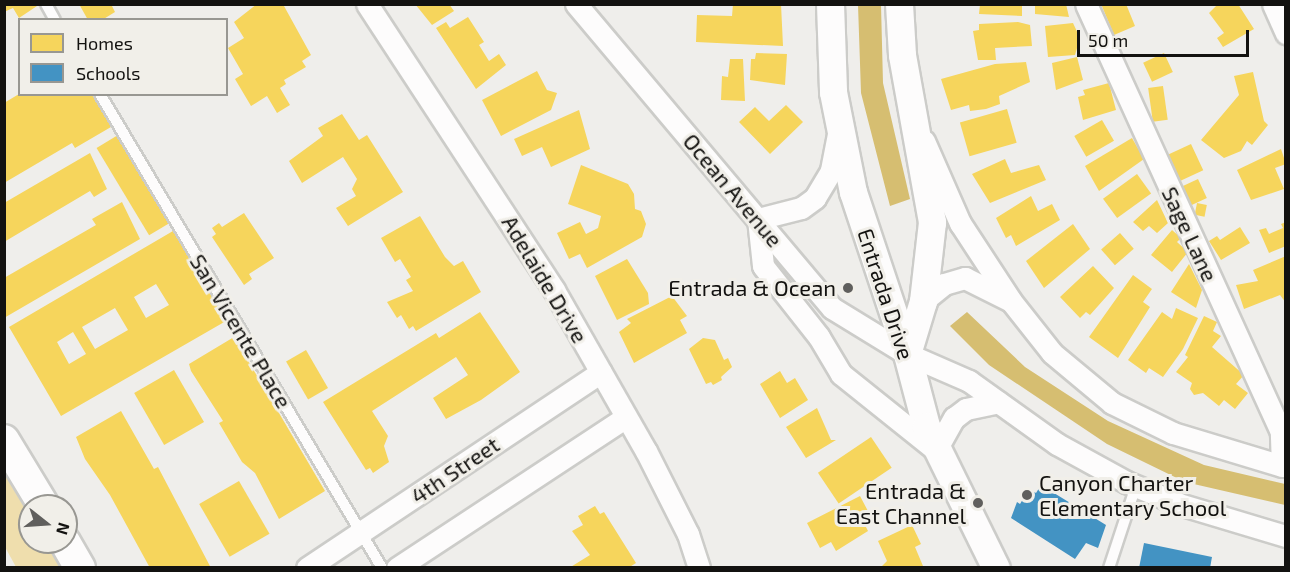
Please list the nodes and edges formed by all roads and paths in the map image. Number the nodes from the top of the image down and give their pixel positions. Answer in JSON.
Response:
{"nodes":[{"id":1,"x":46,"y":4,"type":"edge"},
{"id":2,"x":367,"y":4,"type":"edge"},
{"id":3,"x":576,"y":4,"type":"edge"},
{"id":4,"x":830,"y":4,"type":"edge"},
{"id":5,"x":899,"y":4,"type":"edge"},
{"id":6,"x":1086,"y":4,"type":"edge"},
{"id":7,"x":1273,"y":4,"type":"edge"},
{"id":8,"x":54,"y":18,"type":"edge"},
{"id":9,"x":1286,"y":33,"type":"edge"},
{"id":10,"x":101,"y":96,"type":"edge"},
{"id":11,"x":915,"y":121,"type":"junction"},
{"id":12,"x":839,"y":130,"type":"junction"},
{"id":13,"x":758,"y":219,"type":"junction"},
{"id":14,"x":923,"y":301,"type":"junction"},
{"id":15,"x":1011,"y":301,"type":"junction"},
{"id":16,"x":908,"y":354,"type":"junction"},
{"id":17,"x":601,"y":372,"type":"junction"},
{"id":18,"x":998,"y":402,"type":"junction"},
{"id":19,"x":626,"y":417,"type":"junction"},
{"id":20,"x":4,"y":440,"type":"edge"},
{"id":21,"x":936,"y":450,"type":"junction"},
{"id":22,"x":1136,"y":486,"type":"junction"},
{"id":23,"x":37,"y":494,"type":"edge"},
{"id":24,"x":361,"y":533,"type":"junction"},
{"id":25,"x":1286,"y":536,"type":"edge"},
{"id":26,"x":72,"y":554,"type":"edge"},
{"id":27,"x":80,"y":567,"type":"edge"},
{"id":28,"x":307,"y":567,"type":"edge"},
{"id":29,"x":382,"y":567,"type":"edge"},
{"id":30,"x":398,"y":567,"type":"edge"},
{"id":31,"x":699,"y":567,"type":"edge"},
{"id":32,"x":996,"y":567,"type":"edge"},
{"id":33,"x":1109,"y":567,"type":"edge"}],
"edges":[{"from":1,"to":8,"type":"lane"},
{"from":2,"to":17,"type":"street","name":"Adelaide Drive"},
{"from":3,"to":13,"type":"street","name":"Ocean Avenue"},
{"from":4,"to":12,"type":"street","name":"Entrada Drive"},
{"from":5,"to":11,"type":"street"},
{"from":6,"to":15,"type":"street","name":"Sage Lane"},
{"from":7,"to":9,"type":"street"},
{"from":10,"to":24,"type":"lane","name":"San Vicente Place"},
{"from":11,"to":14,"type":"street"},
{"from":11,"to":15,"type":"street"},
{"from":12,"to":13,"type":"street"},
{"from":12,"to":16,"type":"street","name":"Entrada Drive"},
{"from":13,"to":16,"type":"street","name":"Ocean Avenue"},
{"from":13,"to":21,"type":"street"},
{"from":14,"to":15,"type":"street"},
{"from":14,"to":16,"type":"street"},
{"from":16,"to":18,"type":"street","name":"Ocean Avenue"},
{"from":16,"to":21,"type":"street","name":"Entrada Drive"},
{"from":17,"to":19,"type":"street","name":"Adelaide Drive"},
{"from":17,"to":24,"type":"street","name":"4th Street"},
{"from":18,"to":21,"type":"street"},
{"from":18,"to":22,"type":"street","name":"Ocean Avenue"},
{"from":19,"to":30,"type":"street"},
{"from":19,"to":31,"type":"street","name":"Adelaide Drive"},
{"from":20,"to":23,"type":"main road"},
{"from":21,"to":32,"type":"street","name":"Entrada Drive"},
{"from":22,"to":25,"type":"street","name":"Ocean Avenue"},
{"from":22,"to":33,"type":"lane"},
{"from":24,"to":28,"type":"street","name":"4th Street"},
{"from":24,"to":29,"type":"lane","name":"San Vicente Place"},
{"from":26,"to":27,"type":"main road"}]}
